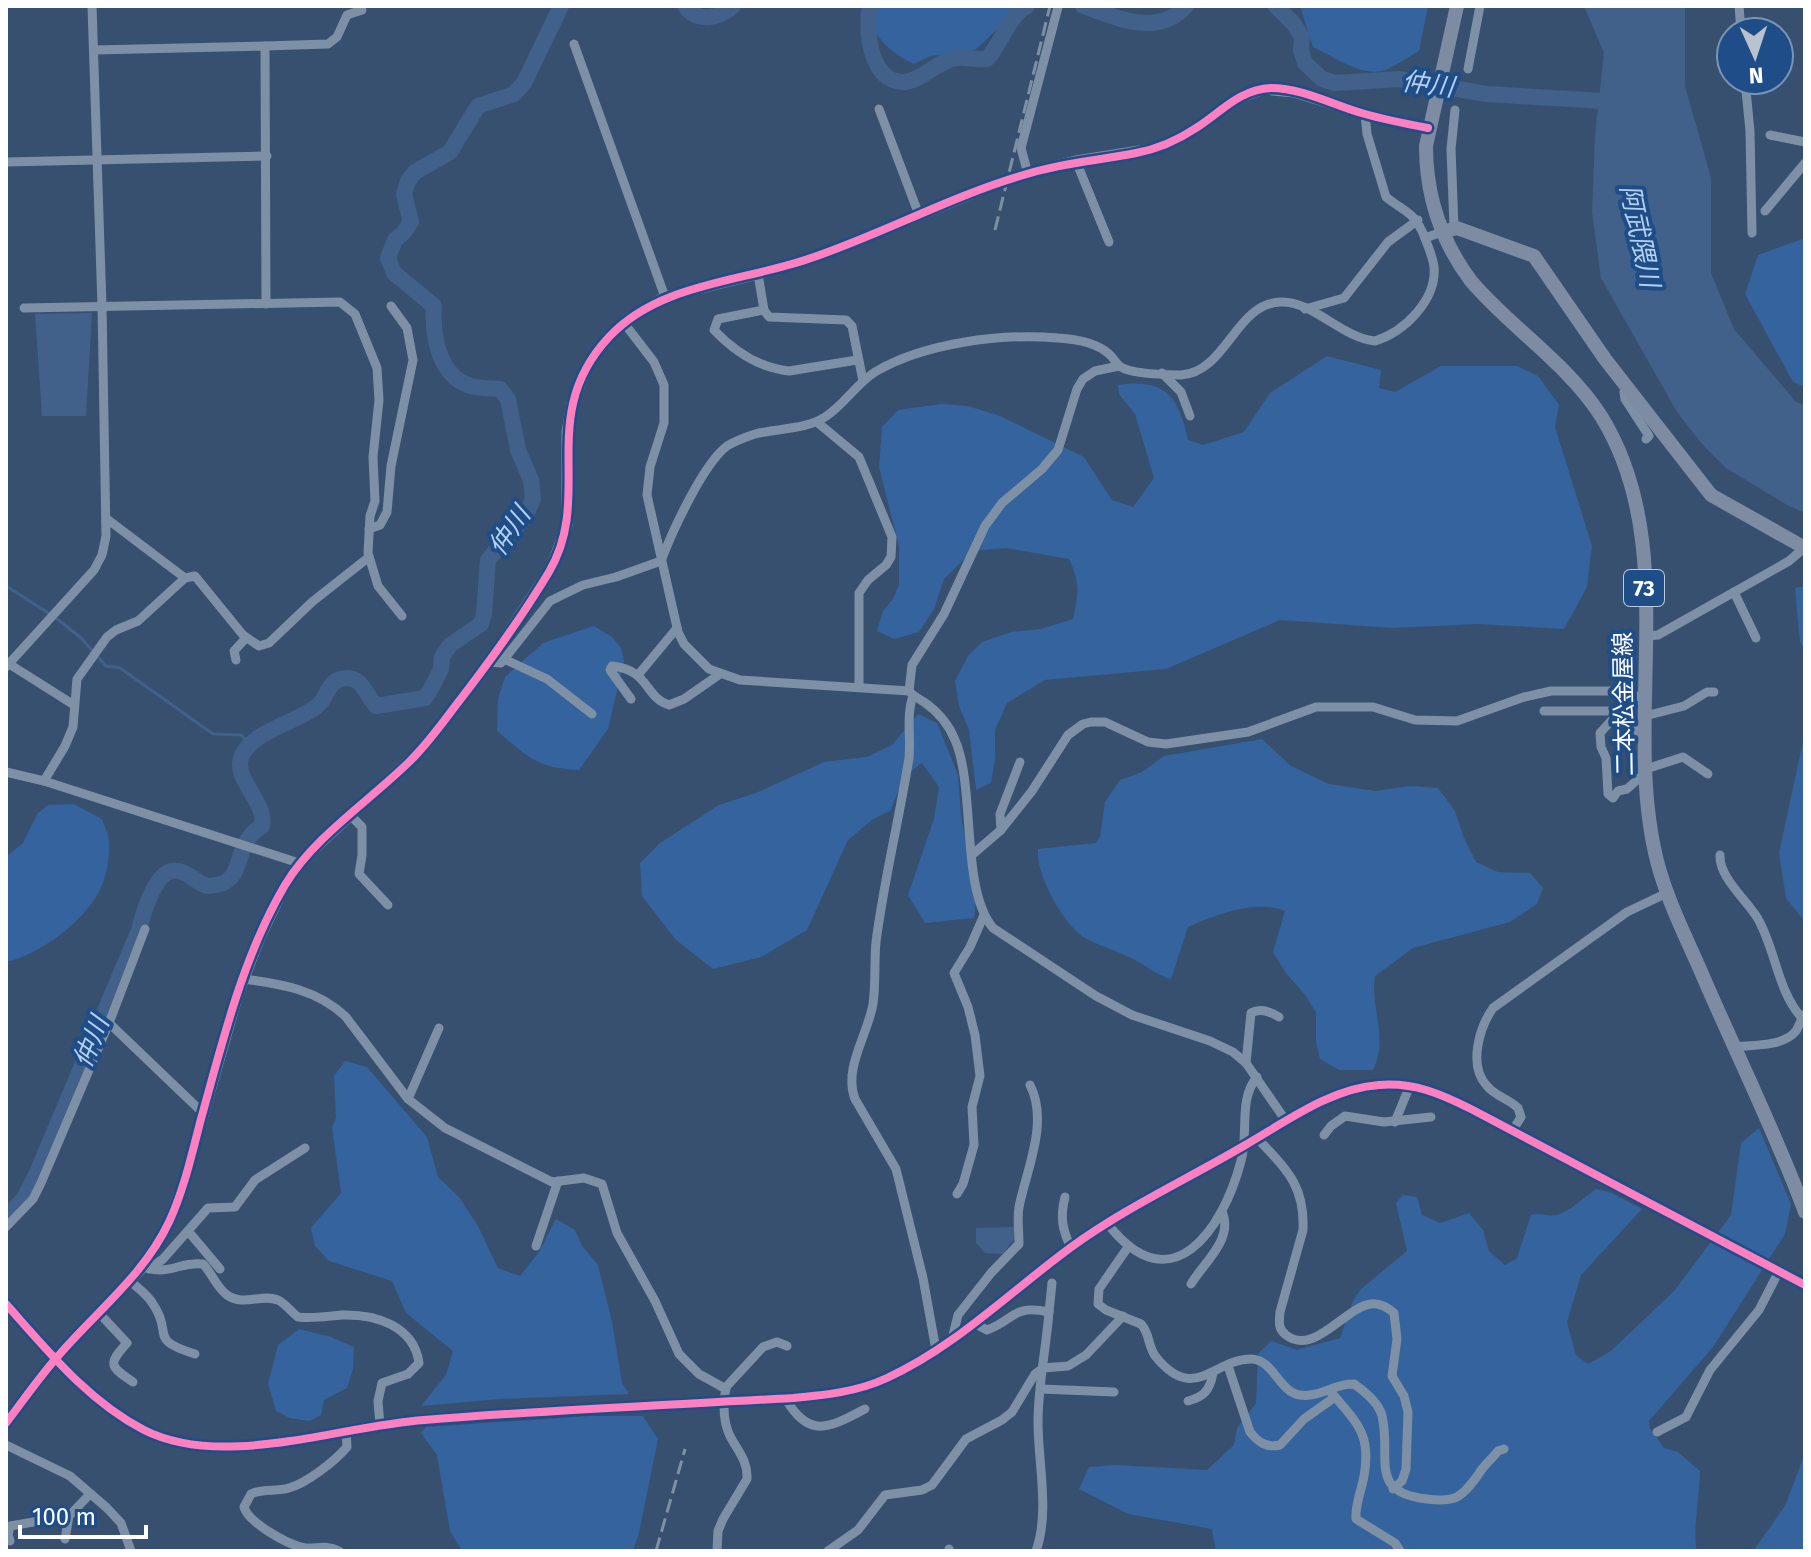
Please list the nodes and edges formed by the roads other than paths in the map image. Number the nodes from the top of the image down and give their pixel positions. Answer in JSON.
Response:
{"nodes":[{"id":1,"x":92,"y":6,"type":"edge"},
{"id":2,"x":1457,"y":6,"type":"edge"},
{"id":3,"x":1480,"y":6,"type":"edge"},
{"id":4,"x":1058,"y":7,"type":"edge"},
{"id":5,"x":362,"y":10,"type":"dead end"},
{"id":6,"x":574,"y":44,"type":"dead end"},
{"id":7,"x":265,"y":46,"type":"junction"},
{"id":8,"x":94,"y":50,"type":"junction"},
{"id":9,"x":1468,"y":69,"type":"dead end"},
{"id":10,"x":1747,"y":96,"type":"edge"},
{"id":11,"x":879,"y":109,"type":"dead end"},
{"id":12,"x":1455,"y":110,"type":"dead end"},
{"id":13,"x":1365,"y":114,"type":"junction"},
{"id":14,"x":1428,"y":128,"type":"junction"},
{"id":15,"x":1770,"y":135,"type":"dead end"},
{"id":16,"x":1805,"y":142,"type":"edge"},
{"id":17,"x":267,"y":156,"type":"junction"},
{"id":18,"x":97,"y":160,"type":"junction"},
{"id":19,"x":1076,"y":161,"type":"junction"},
{"id":20,"x":6,"y":162,"type":"edge"},
{"id":21,"x":1805,"y":163,"type":"edge"},
{"id":22,"x":1024,"y":174,"type":"joint"},
{"id":23,"x":996,"y":184,"type":"tunnel mouth"},
{"id":24,"x":1765,"y":211,"type":"dead end"},
{"id":25,"x":919,"y":215,"type":"junction"},
{"id":26,"x":1418,"y":220,"type":"junction"},
{"id":27,"x":1448,"y":230,"type":"junction"},
{"id":28,"x":1752,"y":233,"type":"dead end"},
{"id":29,"x":1425,"y":238,"type":"junction"},
{"id":30,"x":1109,"y":242,"type":"dead end"},
{"id":31,"x":758,"y":274,"type":"junction"},
{"id":32,"x":665,"y":297,"type":"junction"},
{"id":33,"x":266,"y":304,"type":"junction"},
{"id":34,"x":102,"y":306,"type":"junction"},
{"id":35,"x":391,"y":306,"type":"dead end"},
{"id":36,"x":24,"y":308,"type":"dead end"},
{"id":37,"x":1305,"y":309,"type":"junction"},
{"id":38,"x":764,"y":310,"type":"junction"},
{"id":39,"x":624,"y":323,"type":"junction"},
{"id":40,"x":857,"y":360,"type":"junction"},
{"id":41,"x":1119,"y":366,"type":"junction"},
{"id":42,"x":1162,"y":373,"type":"junction"},
{"id":43,"x":863,"y":381,"type":"junction"},
{"id":44,"x":1628,"y":387,"type":"junction"},
{"id":45,"x":1190,"y":416,"type":"dead end"},
{"id":46,"x":817,"y":422,"type":"junction"},
{"id":47,"x":1646,"y":439,"type":"dead end"},
{"id":48,"x":107,"y":519,"type":"junction"},
{"id":49,"x":369,"y":529,"type":"junction"},
{"id":50,"x":1805,"y":548,"type":"edge"},
{"id":51,"x":369,"y":557,"type":"junction"},
{"id":52,"x":661,"y":561,"type":"junction"},
{"id":53,"x":185,"y":578,"type":"junction"},
{"id":54,"x":1734,"y":592,"type":"junction"},
{"id":55,"x":402,"y":616,"type":"dead end"},
{"id":56,"x":677,"y":628,"type":"junction"},
{"id":57,"x":1645,"y":636,"type":"junction"},
{"id":58,"x":246,"y":638,"type":"junction"},
{"id":59,"x":1756,"y":638,"type":"dead end"},
{"id":60,"x":504,"y":659,"type":"junction"},
{"id":61,"x":236,"y":660,"type":"dead end"},
{"id":62,"x":489,"y":662,"type":"junction"},
{"id":63,"x":7,"y":664,"type":"edge"},
{"id":64,"x":720,"y":674,"type":"junction"},
{"id":65,"x":638,"y":675,"type":"junction"},
{"id":66,"x":859,"y":686,"type":"junction"},
{"id":67,"x":1714,"y":692,"type":"dead end"},
{"id":68,"x":911,"y":693,"type":"junction"},
{"id":69,"x":1646,"y":698,"type":"junction"},
{"id":70,"x":631,"y":699,"type":"dead end"},
{"id":71,"x":74,"y":705,"type":"junction"},
{"id":72,"x":1544,"y":711,"type":"dead end"},
{"id":73,"x":1620,"y":711,"type":"junction"},
{"id":74,"x":592,"y":714,"type":"dead end"},
{"id":75,"x":1645,"y":716,"type":"junction"},
{"id":76,"x":1646,"y":746,"type":"junction"},
{"id":77,"x":1020,"y":762,"type":"dead end"},
{"id":78,"x":1646,"y":771,"type":"junction"},
{"id":79,"x":6,"y":772,"type":"edge"},
{"id":80,"x":1708,"y":774,"type":"dead end"},
{"id":81,"x":44,"y":781,"type":"junction"},
{"id":82,"x":351,"y":816,"type":"junction"},
{"id":83,"x":1001,"y":830,"type":"junction"},
{"id":84,"x":973,"y":854,"type":"junction"},
{"id":85,"x":1720,"y":855,"type":"dead end"},
{"id":86,"x":299,"y":863,"type":"junction"},
{"id":87,"x":1667,"y":893,"type":"junction"},
{"id":88,"x":388,"y":905,"type":"dead end"},
{"id":89,"x":984,"y":915,"type":"junction"},
{"id":90,"x":145,"y":929,"type":"dead end"},
{"id":91,"x":244,"y":979,"type":"junction"},
{"id":92,"x":1803,"y":1015,"type":"edge"},
{"id":93,"x":1279,"y":1017,"type":"dead end"},
{"id":94,"x":109,"y":1023,"type":"junction"},
{"id":95,"x":439,"y":1028,"type":"dead end"},
{"id":96,"x":1734,"y":1047,"type":"junction"},
{"id":97,"x":1246,"y":1063,"type":"junction"},
{"id":98,"x":1257,"y":1077,"type":"junction"},
{"id":99,"x":1030,"y":1085,"type":"dead end"},
{"id":100,"x":1410,"y":1085,"type":"junction"},
{"id":101,"x":408,"y":1099,"type":"junction"},
{"id":102,"x":203,"y":1113,"type":"junction"},
{"id":103,"x":1431,"y":1117,"type":"dead end"},
{"id":104,"x":1286,"y":1121,"type":"junction"},
{"id":105,"x":1395,"y":1122,"type":"junction"},
{"id":106,"x":1513,"y":1130,"type":"junction"},
{"id":107,"x":1324,"y":1135,"type":"dead end"},
{"id":108,"x":1257,"y":1138,"type":"junction"},
{"id":109,"x":1245,"y":1146,"type":"junction"},
{"id":110,"x":305,"y":1148,"type":"dead end"},
{"id":111,"x":558,"y":1181,"type":"junction"},
{"id":112,"x":957,"y":1194,"type":"dead end"},
{"id":113,"x":1065,"y":1197,"type":"dead end"},
{"id":114,"x":1222,"y":1211,"type":"junction"},
{"id":115,"x":1805,"y":1212,"type":"edge"},
{"id":116,"x":1107,"y":1223,"type":"junction"},
{"id":117,"x":6,"y":1227,"type":"edge"},
{"id":118,"x":188,"y":1231,"type":"junction"},
{"id":119,"x":536,"y":1246,"type":"dead end"},
{"id":120,"x":1128,"y":1247,"type":"junction"},
{"id":121,"x":1071,"y":1248,"type":"junction"},
{"id":122,"x":146,"y":1268,"type":"junction"},
{"id":123,"x":220,"y":1269,"type":"dead end"},
{"id":124,"x":1779,"y":1271,"type":"junction"},
{"id":125,"x":130,"y":1281,"type":"junction"},
{"id":126,"x":1052,"y":1283,"type":"dead end"},
{"id":127,"x":1191,"y":1284,"type":"dead end"},
{"id":128,"x":1805,"y":1285,"type":"edge"},
{"id":129,"x":6,"y":1304,"type":"edge"},
{"id":130,"x":98,"y":1312,"type":"junction"},
{"id":131,"x":1049,"y":1312,"type":"junction"},
{"id":132,"x":1123,"y":1316,"type":"junction"},
{"id":133,"x":974,"y":1323,"type":"junction"},
{"id":134,"x":952,"y":1339,"type":"junction"},
{"id":135,"x":787,"y":1346,"type":"dead end"},
{"id":136,"x":936,"y":1350,"type":"junction"},
{"id":137,"x":195,"y":1354,"type":"dead end"},
{"id":138,"x":55,"y":1359,"type":"junction"},
{"id":139,"x":1228,"y":1366,"type":"junction"},
{"id":140,"x":1043,"y":1368,"type":"junction"},
{"id":141,"x":1213,"y":1373,"type":"junction"},
{"id":142,"x":133,"y":1382,"type":"dead end"},
{"id":143,"x":726,"y":1389,"type":"junction"},
{"id":144,"x":1041,"y":1389,"type":"junction"},
{"id":145,"x":1114,"y":1392,"type":"dead end"},
{"id":146,"x":1332,"y":1394,"type":"junction"},
{"id":147,"x":786,"y":1399,"type":"junction"},
{"id":148,"x":1188,"y":1401,"type":"dead end"},
{"id":149,"x":725,"y":1402,"type":"junction"},
{"id":150,"x":865,"y":1409,"type":"dead end"},
{"id":151,"x":6,"y":1423,"type":"edge"},
{"id":152,"x":380,"y":1425,"type":"junction"},
{"id":153,"x":346,"y":1430,"type":"junction"},
{"id":154,"x":1657,"y":1432,"type":"dead end"},
{"id":155,"x":6,"y":1445,"type":"edge"},
{"id":156,"x":1504,"y":1449,"type":"dead end"},
{"id":157,"x":1393,"y":1489,"type":"junction"},
{"id":158,"x":90,"y":1494,"type":"junction"},
{"id":159,"x":69,"y":1516,"type":"junction"},
{"id":160,"x":65,"y":1539,"type":"dead end"},
{"id":161,"x":10,"y":1541,"type":"dead end"},
{"id":162,"x":1038,"y":1546,"type":"edge"},
{"id":163,"x":842,"y":1548,"type":"edge"},
{"id":164,"x":129,"y":1550,"type":"edge"},
{"id":165,"x":339,"y":1551,"type":"edge"},
{"id":166,"x":717,"y":1551,"type":"edge"},
{"id":167,"x":828,"y":1551,"type":"edge"},
{"id":168,"x":1045,"y":1551,"type":"edge"},
{"id":169,"x":1400,"y":1551,"type":"edge"}],
"edges":[{"from":1,"to":8,"type":"street"},
{"from":2,"to":14,"type":"main road","name":"二本松金屋線","number":"73"},
{"from":3,"to":9,"type":"street"},
{"from":4,"to":22,"type":"street"},
{"from":5,"to":7,"type":"street"},
{"from":6,"to":32,"type":"street"},
{"from":7,"to":8,"type":"street"},
{"from":7,"to":17,"type":"street"},
{"from":8,"to":18,"type":"street"},
{"from":10,"to":28,"type":"street"},
{"from":11,"to":25,"type":"street"},
{"from":12,"to":27,"type":"street"},
{"from":13,"to":14,"type":"street"},
{"from":13,"to":19,"type":"street"},
{"from":13,"to":26,"type":"street"},
{"from":14,"to":27,"type":"main road","name":"二本松金屋線","number":"73"},
{"from":15,"to":16,"type":"street"},
{"from":17,"to":18,"type":"street"},
{"from":17,"to":33,"type":"street"},
{"from":18,"to":20,"type":"street"},
{"from":18,"to":34,"type":"street"},
{"from":19,"to":22,"type":"street"},
{"from":19,"to":30,"type":"street"},
{"from":21,"to":24,"type":"street"},
{"from":23,"to":25,"type":"street"},
{"from":25,"to":31,"type":"street"},
{"from":26,"to":29,"type":"street"},
{"from":26,"to":37,"type":"street"},
{"from":27,"to":29,"type":"street"},
{"from":27,"to":44,"type":"main road"},
{"from":27,"to":57,"type":"main road","name":"二本松金屋線","number":"73"},
{"from":29,"to":37,"type":"street"},
{"from":31,"to":32,"type":"street"},
{"from":31,"to":38,"type":"street"},
{"from":32,"to":39,"type":"street"},
{"from":33,"to":34,"type":"street"},
{"from":33,"to":49,"type":"street"},
{"from":34,"to":36,"type":"street"},
{"from":34,"to":48,"type":"street"},
{"from":35,"to":49,"type":"street"},
{"from":37,"to":42,"type":"street"},
{"from":38,"to":40,"type":"street"},
{"from":38,"to":40,"type":"street"},
{"from":39,"to":52,"type":"street"},
{"from":39,"to":62,"type":"street"},
{"from":40,"to":43,"type":"street"},
{"from":41,"to":42,"type":"street"},
{"from":41,"to":43,"type":"street"},
{"from":41,"to":68,"type":"street"},
{"from":42,"to":45,"type":"street"},
{"from":43,"to":46,"type":"street"},
{"from":44,"to":47,"type":"street"},
{"from":44,"to":50,"type":"main road"},
{"from":46,"to":52,"type":"street"},
{"from":46,"to":66,"type":"street"},
{"from":48,"to":53,"type":"street"},
{"from":48,"to":63,"type":"street"},
{"from":49,"to":51,"type":"street"},
{"from":50,"to":54,"type":"street"},
{"from":51,"to":55,"type":"street"},
{"from":51,"to":58,"type":"street"},
{"from":52,"to":56,"type":"street"},
{"from":52,"to":60,"type":"street"},
{"from":53,"to":58,"type":"street"},
{"from":53,"to":71,"type":"street"},
{"from":54,"to":57,"type":"street"},
{"from":54,"to":59,"type":"street"},
{"from":56,"to":64,"type":"street"},
{"from":56,"to":65,"type":"street"},
{"from":57,"to":69,"type":"main road","name":"二本松金屋線","number":"73"},
{"from":58,"to":61,"type":"street"},
{"from":60,"to":62,"type":"street"},
{"from":60,"to":74,"type":"street"},
{"from":62,"to":82,"type":"street"},
{"from":63,"to":71,"type":"street"},
{"from":64,"to":65,"type":"street"},
{"from":64,"to":66,"type":"street"},
{"from":65,"to":70,"type":"street"},
{"from":66,"to":68,"type":"street"},
{"from":67,"to":75,"type":"street"},
{"from":68,"to":84,"type":"street"},
{"from":68,"to":136,"type":"street"},
{"from":69,"to":75,"type":"main road","name":"二本松金屋線","number":"73"},
{"from":69,"to":83,"type":"street"},
{"from":71,"to":81,"type":"street"},
{"from":72,"to":73,"type":"street"},
{"from":73,"to":76,"type":"street"},
{"from":73,"to":78,"type":"street"},
{"from":75,"to":76,"type":"main road","name":"二本松金屋線","number":"73"},
{"from":76,"to":78,"type":"main road","name":"二本松金屋線","number":"73"},
{"from":77,"to":83,"type":"street"},
{"from":78,"to":80,"type":"street"},
{"from":78,"to":87,"type":"main road","name":"二本松金屋線","number":"73"},
{"from":79,"to":81,"type":"street"},
{"from":81,"to":86,"type":"street"},
{"from":82,"to":86,"type":"street"},
{"from":82,"to":88,"type":"street"},
{"from":83,"to":84,"type":"street"},
{"from":84,"to":89,"type":"street"},
{"from":85,"to":92,"type":"street"},
{"from":86,"to":91,"type":"street"},
{"from":87,"to":96,"type":"main road","name":"二本松金屋線","number":"73"},
{"from":87,"to":106,"type":"street"},
{"from":89,"to":97,"type":"street"},
{"from":89,"to":112,"type":"street"},
{"from":90,"to":94,"type":"street"},
{"from":91,"to":101,"type":"street"},
{"from":91,"to":102,"type":"street"},
{"from":92,"to":96,"type":"street"},
{"from":93,"to":97,"type":"street"},
{"from":94,"to":102,"type":"street"},
{"from":94,"to":117,"type":"street"},
{"from":95,"to":101,"type":"street"},
{"from":96,"to":115,"type":"main road","name":"二本松金屋線","number":"73"},
{"from":97,"to":98,"type":"street"},
{"from":98,"to":104,"type":"street"},
{"from":98,"to":109,"type":"street"},
{"from":99,"to":134,"type":"street"},
{"from":100,"to":104,"type":"street"},
{"from":100,"to":105,"type":"street"},
{"from":100,"to":106,"type":"street"},
{"from":101,"to":111,"type":"street"},
{"from":102,"to":122,"type":"street"},
{"from":103,"to":105,"type":"street"},
{"from":104,"to":108,"type":"street"},
{"from":105,"to":107,"type":"street"},
{"from":106,"to":124,"type":"street"},
{"from":108,"to":109,"type":"street"},
{"from":108,"to":157,"type":"street"},
{"from":109,"to":114,"type":"street"},
{"from":109,"to":116,"type":"street"},
{"from":110,"to":118,"type":"street"},
{"from":111,"to":119,"type":"street"},
{"from":111,"to":143,"type":"street"},
{"from":113,"to":121,"type":"street"},
{"from":114,"to":120,"type":"street"},
{"from":114,"to":127,"type":"street"},
{"from":116,"to":120,"type":"street"},
{"from":116,"to":121,"type":"street"},
{"from":118,"to":122,"type":"street"},
{"from":118,"to":123,"type":"street"},
{"from":120,"to":132,"type":"street"},
{"from":121,"to":133,"type":"street"},
{"from":122,"to":125,"type":"street"},
{"from":122,"to":152,"type":"street"},
{"from":124,"to":128,"type":"street"},
{"from":124,"to":154,"type":"street"},
{"from":125,"to":130,"type":"street"},
{"from":125,"to":137,"type":"street"},
{"from":126,"to":131,"type":"street"},
{"from":129,"to":138,"type":"street"},
{"from":130,"to":138,"type":"street"},
{"from":130,"to":142,"type":"street"},
{"from":131,"to":133,"type":"street"},
{"from":131,"to":140,"type":"street"},
{"from":132,"to":140,"type":"street"},
{"from":132,"to":141,"type":"street"},
{"from":133,"to":134,"type":"street"},
{"from":134,"to":136,"type":"street"},
{"from":135,"to":143,"type":"street"},
{"from":136,"to":147,"type":"street"},
{"from":138,"to":151,"type":"street"},
{"from":138,"to":153,"type":"street"},
{"from":139,"to":141,"type":"street"},
{"from":139,"to":146,"type":"street"},
{"from":139,"to":146,"type":"street"},
{"from":140,"to":144,"type":"street"},
{"from":140,"to":163,"type":"street"},
{"from":141,"to":148,"type":"street"},
{"from":143,"to":149,"type":"street"},
{"from":144,"to":145,"type":"street"},
{"from":144,"to":162,"type":"street"},
{"from":146,"to":157,"type":"street"},
{"from":146,"to":169,"type":"street"},
{"from":147,"to":149,"type":"street"},
{"from":147,"to":150,"type":"street"},
{"from":149,"to":152,"type":"street"},
{"from":149,"to":166,"type":"street"},
{"from":152,"to":153,"type":"street"},
{"from":153,"to":165,"type":"street"},
{"from":155,"to":158,"type":"street"},
{"from":156,"to":157,"type":"street"},
{"from":158,"to":159,"type":"street"},
{"from":158,"to":164,"type":"street"},
{"from":159,"to":160,"type":"street"},
{"from":159,"to":161,"type":"street"},
{"from":162,"to":168,"type":"street"},
{"from":163,"to":167,"type":"street"}]}
